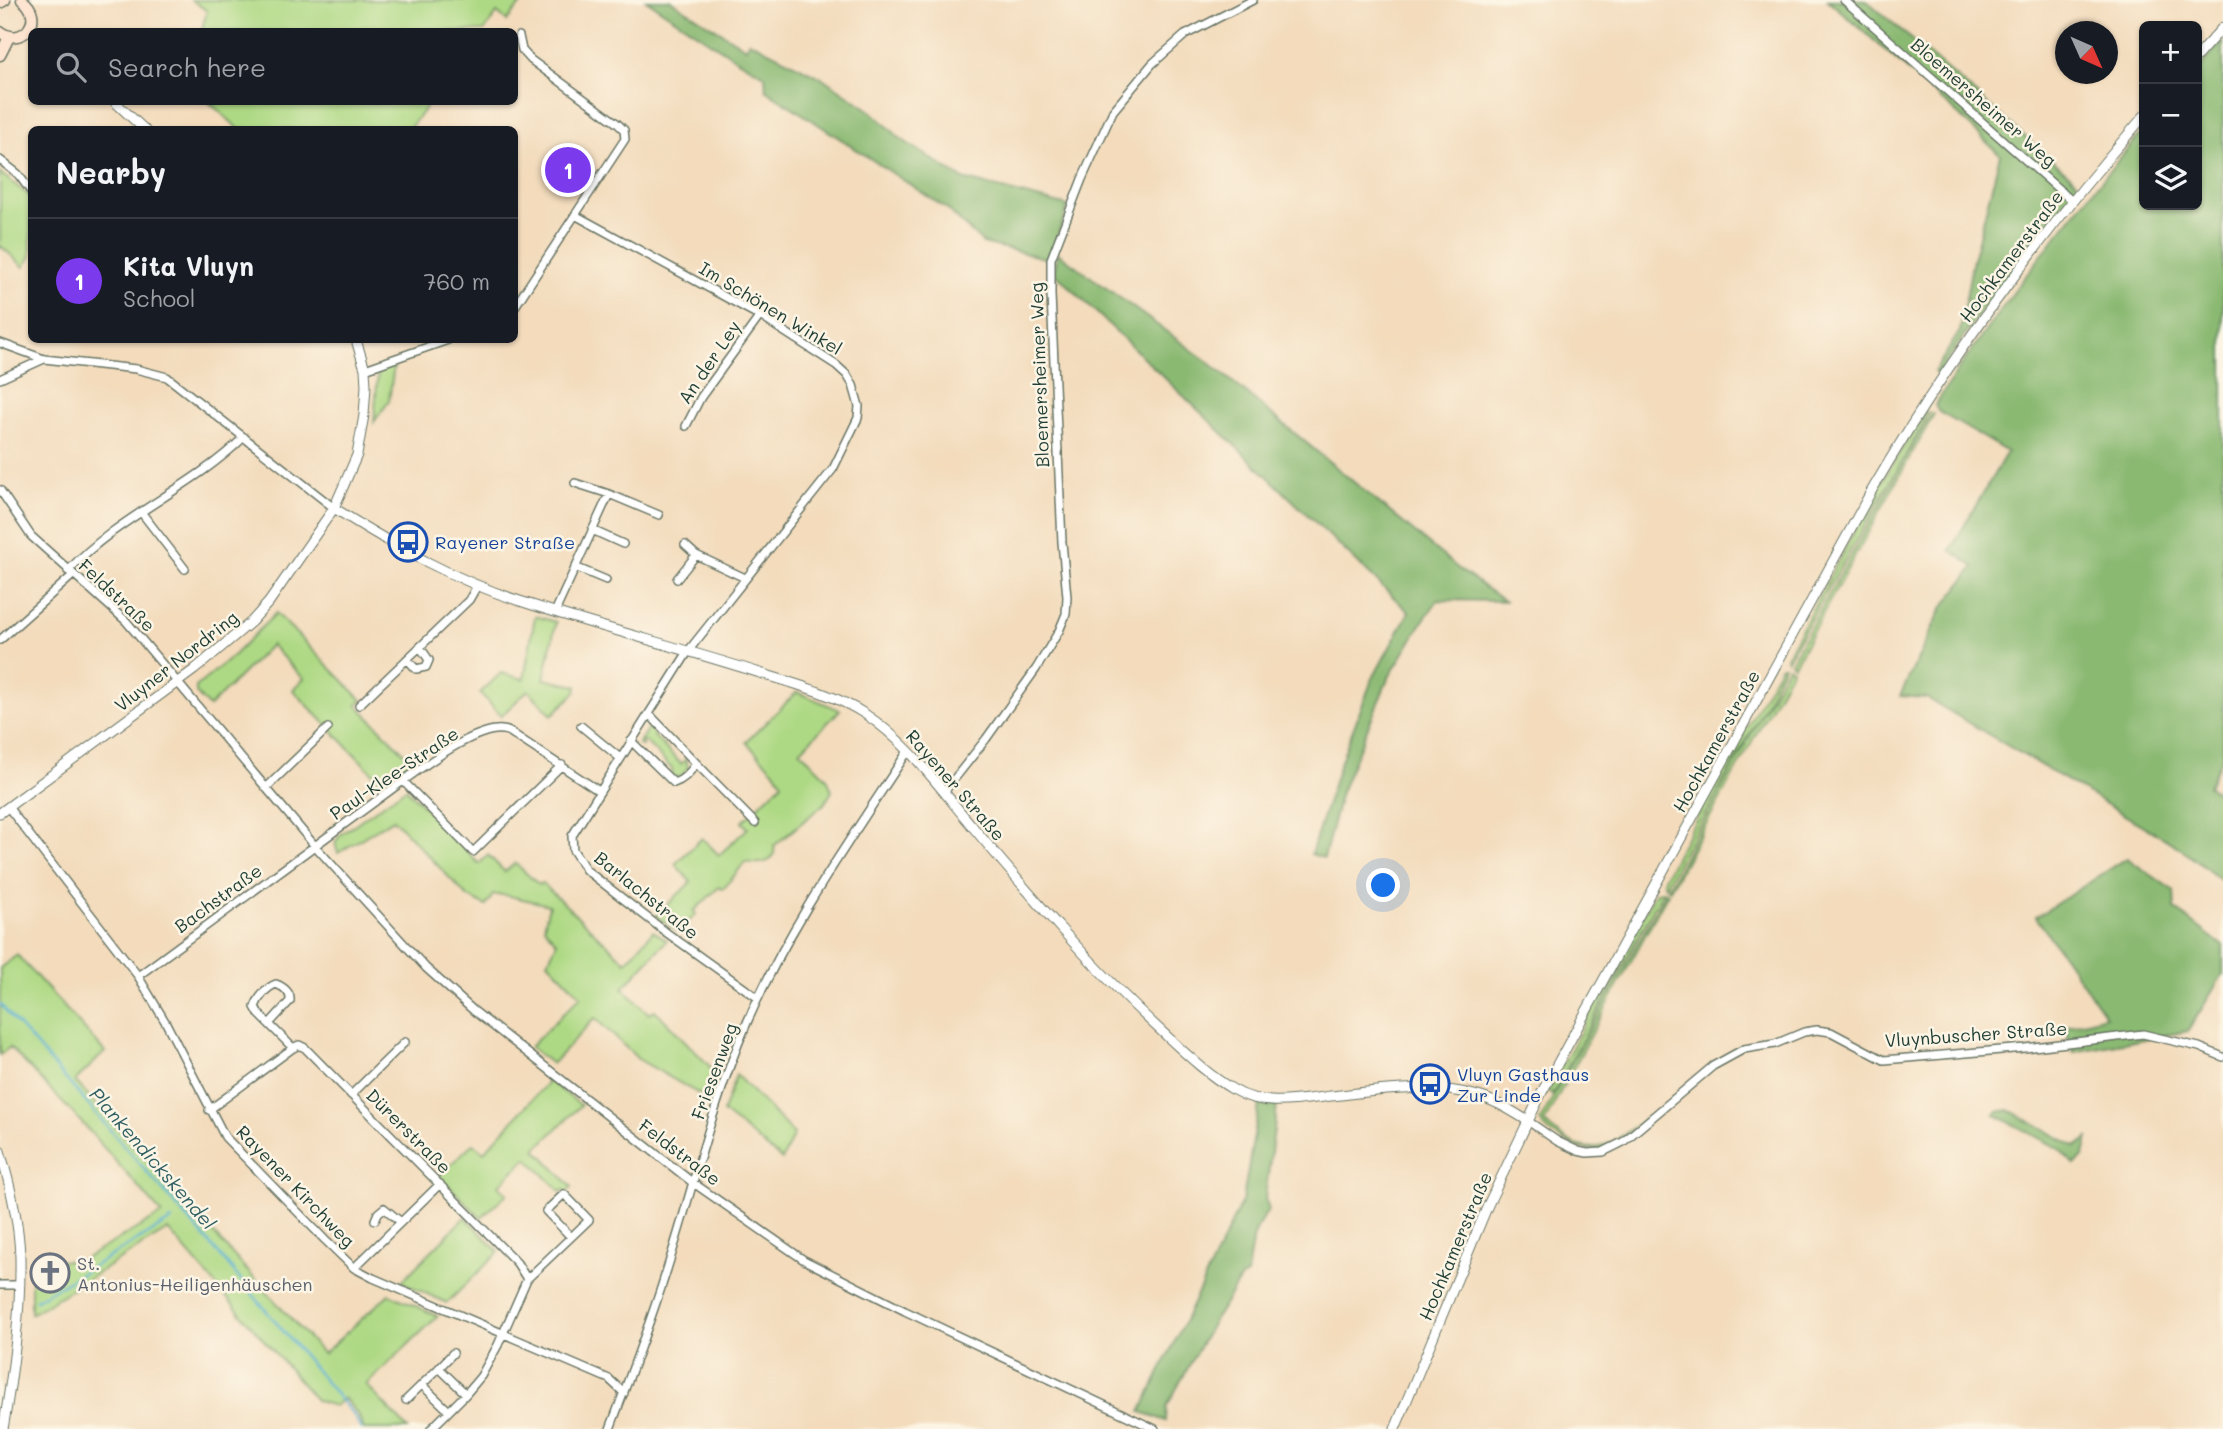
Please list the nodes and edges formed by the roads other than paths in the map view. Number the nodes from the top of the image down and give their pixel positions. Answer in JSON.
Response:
{"nodes":[{"id":1,"x":1253,"y":0,"type":"edge"},
{"id":2,"x":1844,"y":0,"type":"edge"},
{"id":3,"x":28,"y":2,"type":"edge"},
{"id":4,"x":2223,"y":27,"type":"edge"},
{"id":5,"x":33,"y":28,"type":"edge"},
{"id":6,"x":28,"y":32,"type":"edge"},
{"id":7,"x":5,"y":34,"type":"edge"},
{"id":8,"x":519,"y":36,"type":"dead end"},
{"id":9,"x":2202,"y":51,"type":"edge"},
{"id":10,"x":0,"y":55,"type":"edge"},
{"id":11,"x":118,"y":105,"type":"edge"},
{"id":12,"x":2139,"y":123,"type":"edge"},
{"id":13,"x":141,"y":126,"type":"edge"},
{"id":14,"x":0,"y":160,"type":"edge"},
{"id":15,"x":28,"y":188,"type":"edge"},
{"id":16,"x":2072,"y":201,"type":"junction"},
{"id":17,"x":575,"y":215,"type":"junction"},
{"id":18,"x":518,"y":302,"type":"edge"},
{"id":19,"x":760,"y":316,"type":"junction"},
{"id":20,"x":0,"y":342,"type":"edge"},
{"id":21,"x":357,"y":343,"type":"edge"},
{"id":22,"x":439,"y":343,"type":"edge"},
{"id":23,"x":44,"y":359,"type":"junction"},
{"id":24,"x":365,"y":369,"type":"junction"},
{"id":25,"x":0,"y":379,"type":"edge"},
{"id":26,"x":686,"y":426,"type":"dead end"},
{"id":27,"x":244,"y":438,"type":"junction"},
{"id":28,"x":575,"y":483,"type":"dead end"},
{"id":29,"x":0,"y":490,"type":"edge"},
{"id":30,"x":609,"y":494,"type":"junction"},
{"id":31,"x":334,"y":508,"type":"junction"},
{"id":32,"x":141,"y":513,"type":"junction"},
{"id":33,"x":659,"y":515,"type":"dead end"},
{"id":34,"x":592,"y":530,"type":"junction"},
{"id":35,"x":623,"y":544,"type":"dead end"},
{"id":36,"x":685,"y":545,"type":"dead end"},
{"id":37,"x":696,"y":555,"type":"junction"},
{"id":38,"x":575,"y":567,"type":"junction"},
{"id":39,"x":185,"y":569,"type":"dead end"},
{"id":40,"x":71,"y":573,"type":"junction"},
{"id":41,"x":745,"y":578,"type":"junction"},
{"id":42,"x":677,"y":579,"type":"dead end"},
{"id":43,"x":606,"y":580,"type":"dead end"},
{"id":44,"x":477,"y":586,"type":"junction"},
{"id":45,"x":555,"y":612,"type":"junction"},
{"id":46,"x":0,"y":640,"type":"edge"},
{"id":47,"x":420,"y":647,"type":"junction"},
{"id":48,"x":689,"y":650,"type":"junction"},
{"id":49,"x":407,"y":660,"type":"junction"},
{"id":50,"x":178,"y":683,"type":"junction"},
{"id":51,"x":359,"y":705,"type":"dead end"},
{"id":52,"x":649,"y":714,"type":"junction"},
{"id":53,"x":581,"y":726,"type":"dead end"},
{"id":54,"x":328,"y":727,"type":"dead end"},
{"id":55,"x":631,"y":741,"type":"junction"},
{"id":56,"x":908,"y":751,"type":"junction"},
{"id":57,"x":620,"y":758,"type":"junction"},
{"id":58,"x":696,"y":763,"type":"junction"},
{"id":59,"x":562,"y":765,"type":"junction"},
{"id":60,"x":403,"y":781,"type":"junction"},
{"id":61,"x":266,"y":788,"type":"junction"},
{"id":62,"x":599,"y":791,"type":"junction"},
{"id":63,"x":944,"y":792,"type":"junction"},
{"id":64,"x":4,"y":810,"type":"edge"},
{"id":65,"x":755,"y":824,"type":"dead end"},
{"id":66,"x":316,"y":846,"type":"junction"},
{"id":67,"x":138,"y":976,"type":"junction"},
{"id":68,"x":758,"y":998,"type":"junction"},
{"id":69,"x":269,"y":1024,"type":"junction"},
{"id":70,"x":405,"y":1042,"type":"dead end"},
{"id":71,"x":293,"y":1048,"type":"junction"},
{"id":72,"x":2223,"y":1057,"type":"edge"},
{"id":73,"x":351,"y":1095,"type":"junction"},
{"id":74,"x":209,"y":1110,"type":"junction"},
{"id":75,"x":1528,"y":1121,"type":"junction"},
{"id":76,"x":0,"y":1151,"type":"edge"},
{"id":77,"x":692,"y":1182,"type":"junction"},
{"id":78,"x":440,"y":1184,"type":"junction"},
{"id":79,"x":375,"y":1220,"type":"dead end"},
{"id":80,"x":401,"y":1222,"type":"junction"},
{"id":81,"x":571,"y":1237,"type":"junction"},
{"id":82,"x":354,"y":1268,"type":"junction"},
{"id":83,"x":527,"y":1279,"type":"junction"},
{"id":84,"x":0,"y":1285,"type":"edge"},
{"id":85,"x":19,"y":1286,"type":"junction"},
{"id":86,"x":502,"y":1334,"type":"junction"},
{"id":87,"x":453,"y":1353,"type":"dead end"},
{"id":88,"x":439,"y":1368,"type":"junction"},
{"id":89,"x":422,"y":1385,"type":"junction"},
{"id":90,"x":624,"y":1393,"type":"junction"},
{"id":91,"x":466,"y":1394,"type":"junction"},
{"id":92,"x":406,"y":1400,"type":"dead end"},
{"id":93,"x":449,"y":1411,"type":"junction"},
{"id":94,"x":3,"y":1429,"type":"edge"},
{"id":95,"x":430,"y":1429,"type":"edge"},
{"id":96,"x":610,"y":1429,"type":"edge"},
{"id":97,"x":1155,"y":1429,"type":"edge"},
{"id":98,"x":1395,"y":1429,"type":"edge"}],
"edges":[{"from":1,"to":63,"type":"street","name":"Bloemersheimer Weg"},
{"from":2,"to":16,"type":"street","name":"Bloemersheimer Weg"},
{"from":3,"to":5,"type":"main road"},
{"from":4,"to":9,"type":"street"},
{"from":6,"to":7,"type":"main road"},
{"from":7,"to":10,"type":"main road"},
{"from":8,"to":17,"type":"street"},
{"from":11,"to":13,"type":"street"},
{"from":12,"to":16,"type":"street","name":"Hochkamerstraße"},
{"from":14,"to":15,"type":"street"},
{"from":16,"to":75,"type":"street","name":"Hochkamerstraße"},
{"from":17,"to":18,"type":"street"},
{"from":17,"to":19,"type":"street","name":"Im Schönen Winkel"},
{"from":19,"to":26,"type":"street","name":"An der Ley"},
{"from":19,"to":41,"type":"street","name":"Im Schönen Winkel"},
{"from":20,"to":23,"type":"street"},
{"from":21,"to":24,"type":"street","name":"Vluyner Nordring"},
{"from":22,"to":24,"type":"street"},
{"from":23,"to":25,"type":"street"},
{"from":23,"to":27,"type":"street","name":"Rayener Straße"},
{"from":24,"to":31,"type":"street","name":"Vluyner Nordring"},
{"from":27,"to":31,"type":"street","name":"Rayener Straße"},
{"from":27,"to":32,"type":"street"},
{"from":28,"to":30,"type":"street"},
{"from":29,"to":40,"type":"street","name":"Feldstraße"},
{"from":30,"to":33,"type":"street"},
{"from":30,"to":34,"type":"street"},
{"from":31,"to":44,"type":"street","name":"Rayener Straße"},
{"from":31,"to":50,"type":"street","name":"Vluyner Nordring"},
{"from":32,"to":39,"type":"street"},
{"from":32,"to":40,"type":"street"},
{"from":34,"to":35,"type":"street"},
{"from":34,"to":38,"type":"street"},
{"from":36,"to":37,"type":"street"},
{"from":37,"to":41,"type":"street"},
{"from":37,"to":42,"type":"street"},
{"from":38,"to":43,"type":"street"},
{"from":38,"to":45,"type":"street"},
{"from":40,"to":46,"type":"street"},
{"from":40,"to":50,"type":"street","name":"Feldstraße"},
{"from":41,"to":48,"type":"street","name":"Im Schönen Winkel"},
{"from":44,"to":45,"type":"street","name":"Rayener Straße"},
{"from":44,"to":47,"type":"street"},
{"from":45,"to":48,"type":"street","name":"Rayener Straße"},
{"from":47,"to":49,"type":"street"},
{"from":47,"to":49,"type":"street"},
{"from":48,"to":52,"type":"street","name":"Barlachstraße"},
{"from":48,"to":56,"type":"street","name":"Rayener Straße"},
{"from":49,"to":51,"type":"street"},
{"from":50,"to":61,"type":"street","name":"Feldstraße"},
{"from":50,"to":64,"type":"street","name":"Vluyner Nordring"},
{"from":52,"to":55,"type":"street","name":"Barlachstraße"},
{"from":52,"to":58,"type":"street"},
{"from":53,"to":57,"type":"street"},
{"from":54,"to":61,"type":"street"},
{"from":55,"to":57,"type":"street","name":"Barlachstraße"},
{"from":55,"to":58,"type":"street"},
{"from":56,"to":63,"type":"street","name":"Rayener Straße"},
{"from":56,"to":68,"type":"street","name":"Friesenweg"},
{"from":57,"to":62,"type":"street","name":"Barlachstraße"},
{"from":58,"to":65,"type":"street"},
{"from":59,"to":60,"type":"street","name":"Paul-Klee-Straße"},
{"from":59,"to":60,"type":"street"},
{"from":59,"to":62,"type":"street","name":"Paul-Klee-Straße"},
{"from":60,"to":66,"type":"street","name":"Paul-Klee-Straße"},
{"from":61,"to":66,"type":"street","name":"Feldstraße"},
{"from":62,"to":68,"type":"street","name":"Barlachstraße"},
{"from":63,"to":75,"type":"street","name":"Rayener Straße"},
{"from":64,"to":67,"type":"street","name":"Rayener Kirchweg"},
{"from":66,"to":67,"type":"street","name":"Bachstraße"},
{"from":66,"to":77,"type":"street","name":"Feldstraße"},
{"from":67,"to":74,"type":"street","name":"Rayener Kirchweg"},
{"from":68,"to":77,"type":"street","name":"Friesenweg"},
{"from":69,"to":69,"type":"street"},
{"from":69,"to":71,"type":"street","name":"Dürerstraße"},
{"from":70,"to":73,"type":"street"},
{"from":71,"to":73,"type":"street","name":"Dürerstraße"},
{"from":71,"to":74,"type":"street"},
{"from":72,"to":75,"type":"street","name":"Vluynbuscher Straße"},
{"from":73,"to":78,"type":"street","name":"Dürerstraße"},
{"from":74,"to":82,"type":"street","name":"Rayener Kirchweg"},
{"from":75,"to":98,"type":"street","name":"Hochkamerstraße"},
{"from":76,"to":85,"type":"street"},
{"from":77,"to":90,"type":"street","name":"Friesenweg"},
{"from":77,"to":97,"type":"street","name":"Feldstraße"},
{"from":78,"to":80,"type":"street"},
{"from":78,"to":83,"type":"street","name":"Dürerstraße"},
{"from":79,"to":80,"type":"street"},
{"from":80,"to":82,"type":"street"},
{"from":81,"to":81,"type":"street"},
{"from":81,"to":83,"type":"street"},
{"from":82,"to":86,"type":"street","name":"Rayener Kirchweg"},
{"from":83,"to":86,"type":"street"},
{"from":84,"to":85,"type":"street"},
{"from":85,"to":94,"type":"street"},
{"from":86,"to":90,"type":"street","name":"Rayener Kirchweg"},
{"from":86,"to":91,"type":"street"},
{"from":87,"to":88,"type":"street"},
{"from":88,"to":89,"type":"street"},
{"from":88,"to":91,"type":"street"},
{"from":89,"to":92,"type":"street"},
{"from":89,"to":93,"type":"street"},
{"from":90,"to":96,"type":"street","name":"Friesenweg"},
{"from":91,"to":93,"type":"street"},
{"from":93,"to":95,"type":"street"}]}
